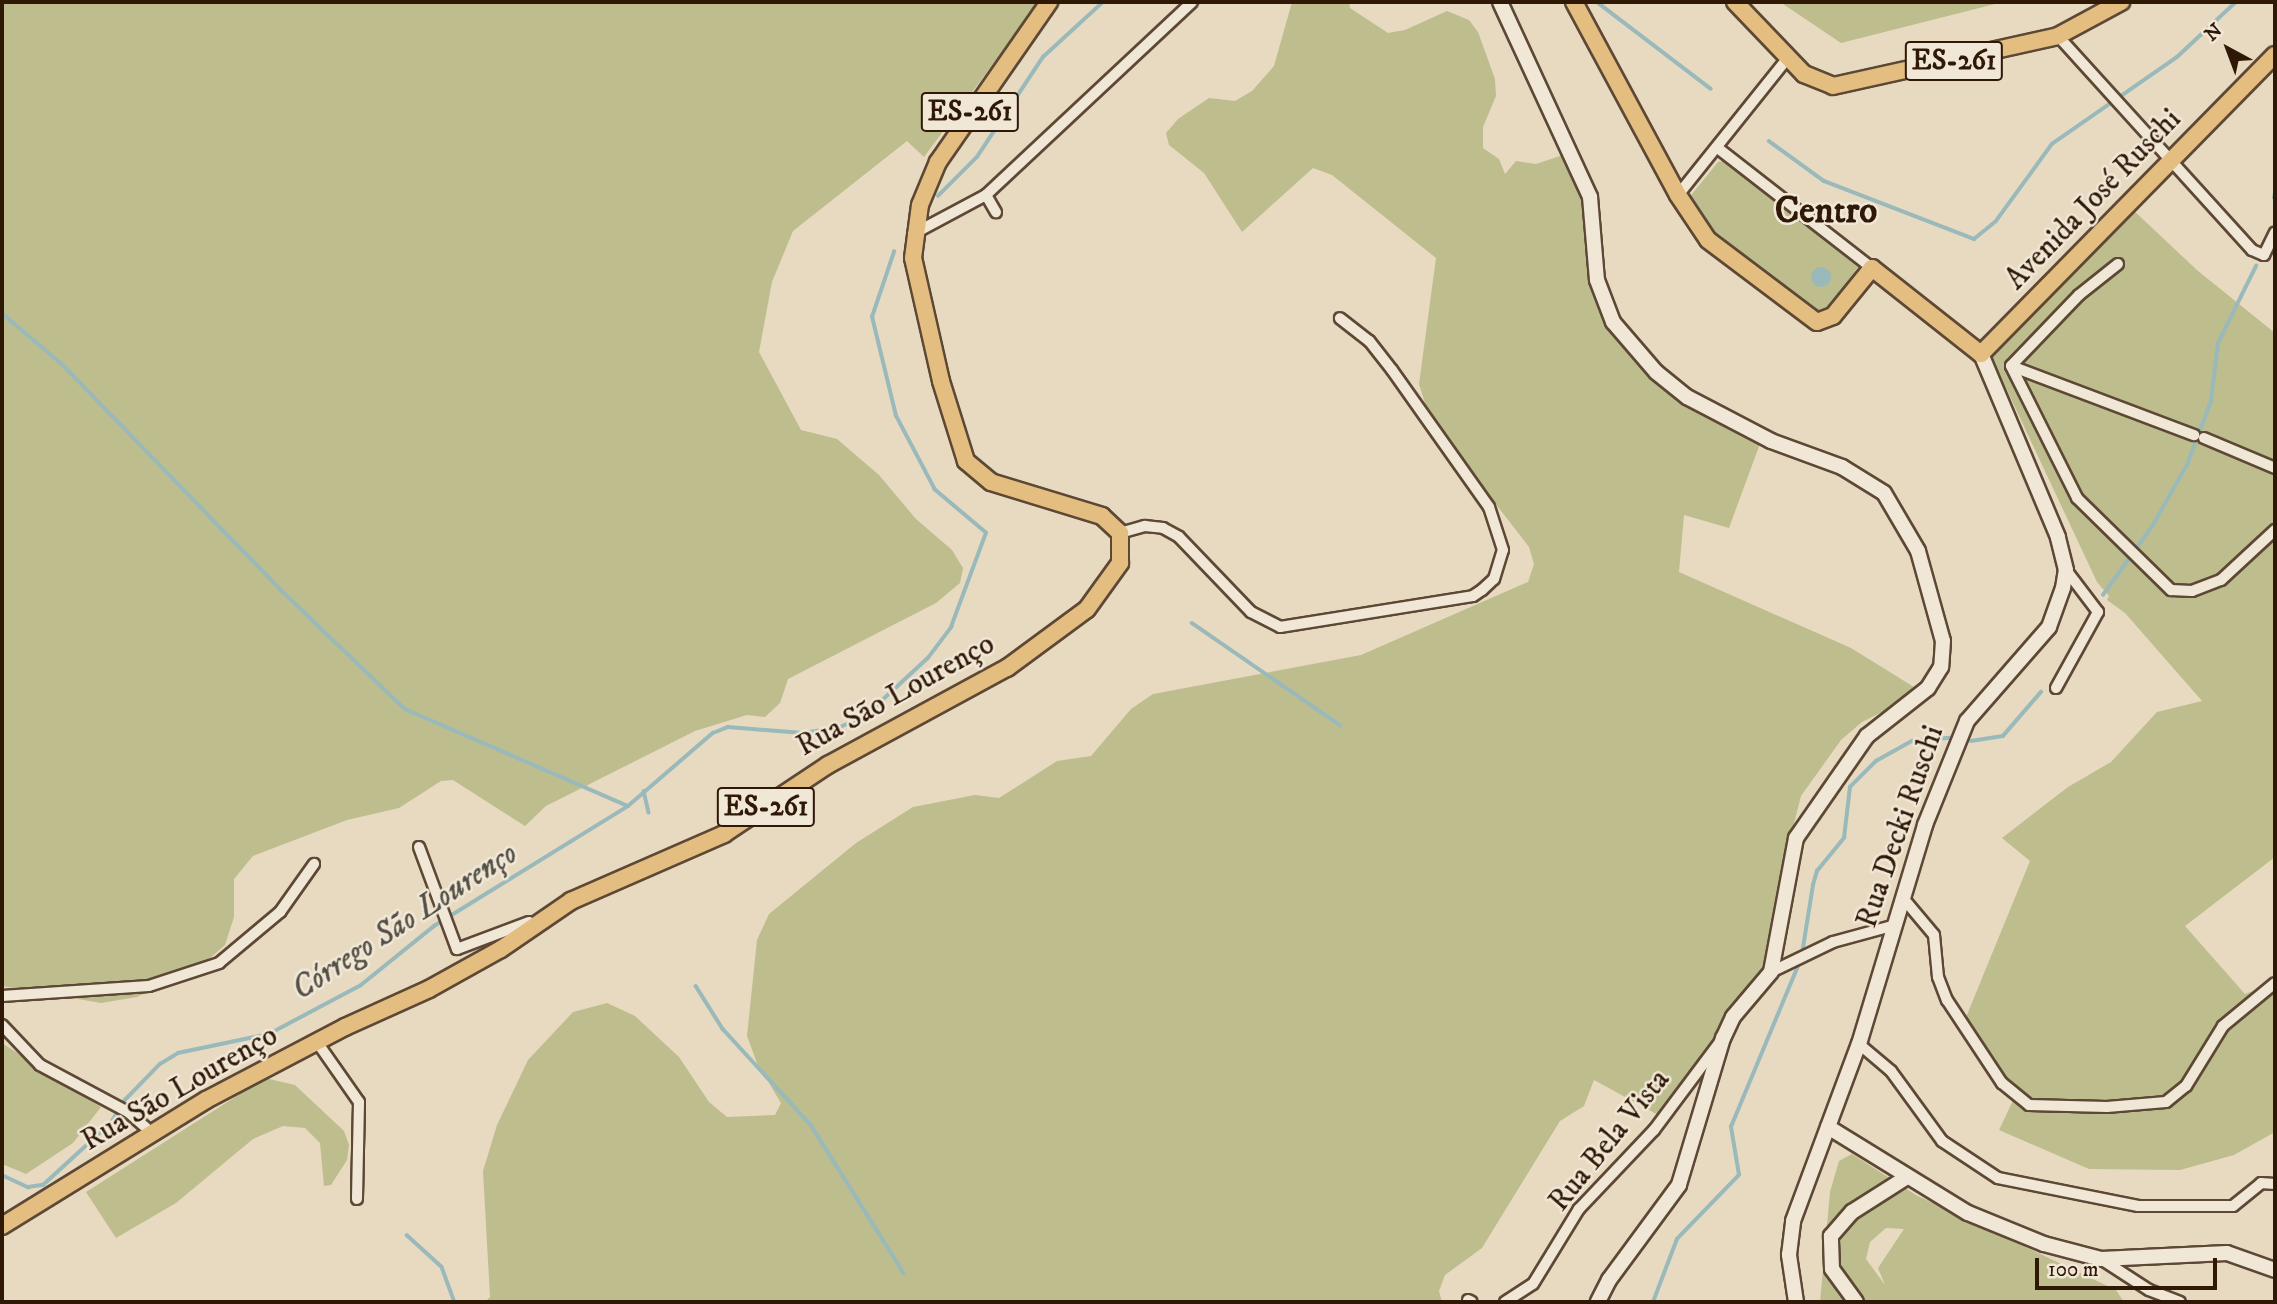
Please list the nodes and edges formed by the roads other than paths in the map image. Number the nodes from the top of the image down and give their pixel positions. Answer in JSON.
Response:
{"nodes":[{"id":1,"x":1049,"y":2,"type":"edge"},
{"id":2,"x":1192,"y":2,"type":"edge"},
{"id":3,"x":1500,"y":2,"type":"edge"},
{"id":4,"x":1574,"y":2,"type":"edge"},
{"id":5,"x":1735,"y":2,"type":"edge"},
{"id":6,"x":2121,"y":2,"type":"edge"},
{"id":7,"x":2059,"y":36,"type":"junction"},
{"id":8,"x":2275,"y":55,"type":"edge"},
{"id":9,"x":1787,"y":59,"type":"junction"},
{"id":10,"x":1719,"y":149,"type":"junction"},
{"id":11,"x":2169,"y":162,"type":"junction"},
{"id":12,"x":986,"y":195,"type":"junction"},
{"id":13,"x":1678,"y":195,"type":"junction"},
{"id":14,"x":996,"y":212,"type":"dead end"},
{"id":15,"x":2275,"y":232,"type":"edge"},
{"id":16,"x":913,"y":234,"type":"junction"},
{"id":17,"x":2118,"y":264,"type":"dead end"},
{"id":18,"x":1872,"y":268,"type":"junction"},
{"id":19,"x":1340,"y":318,"type":"dead end"},
{"id":20,"x":1982,"y":354,"type":"junction"},
{"id":21,"x":2011,"y":366,"type":"junction"},
{"id":22,"x":2275,"y":468,"type":"edge"},
{"id":23,"x":2275,"y":530,"type":"edge"},
{"id":24,"x":1120,"y":533,"type":"junction"},
{"id":25,"x":2066,"y":570,"type":"junction"},
{"id":26,"x":2056,"y":688,"type":"dead end"},
{"id":27,"x":419,"y":848,"type":"dead end"},
{"id":28,"x":314,"y":864,"type":"dead end"},
{"id":29,"x":1903,"y":898,"type":"junction"},
{"id":30,"x":552,"y":912,"type":"junction"},
{"id":31,"x":1892,"y":926,"type":"junction"},
{"id":32,"x":1770,"y":972,"type":"junction"},
{"id":33,"x":2275,"y":983,"type":"edge"},
{"id":34,"x":2,"y":996,"type":"edge"},
{"id":35,"x":2,"y":1025,"type":"edge"},
{"id":36,"x":1723,"y":1038,"type":"junction"},
{"id":37,"x":317,"y":1042,"type":"junction"},
{"id":38,"x":1859,"y":1044,"type":"junction"},
{"id":39,"x":1828,"y":1127,"type":"junction"},
{"id":40,"x":152,"y":1133,"type":"junction"},
{"id":41,"x":1907,"y":1177,"type":"junction"},
{"id":42,"x":2275,"y":1184,"type":"edge"},
{"id":43,"x":357,"y":1199,"type":"dead end"},
{"id":44,"x":2,"y":1226,"type":"edge"},
{"id":45,"x":2101,"y":1259,"type":"junction"},
{"id":46,"x":2275,"y":1270,"type":"edge"},
{"id":47,"x":1505,"y":1302,"type":"edge"},
{"id":48,"x":1598,"y":1302,"type":"edge"},
{"id":49,"x":1796,"y":1302,"type":"edge"},
{"id":50,"x":1856,"y":1302,"type":"edge"},
{"id":51,"x":2180,"y":1302,"type":"edge"}],
"edges":[{"from":1,"to":16,"type":"main road","number":"ES-261"},
{"from":2,"to":12,"type":"street"},
{"from":3,"to":32,"type":"street"},
{"from":4,"to":13,"type":"main road"},
{"from":5,"to":9,"type":"main road","number":"ES-261"},
{"from":6,"to":7,"type":"main road","number":"ES-261"},
{"from":7,"to":9,"type":"main road","number":"ES-261"},
{"from":7,"to":11,"type":"street"},
{"from":8,"to":11,"type":"main road","name":"Avenida José Ruschi"},
{"from":9,"to":10,"type":"street"},
{"from":10,"to":13,"type":"street"},
{"from":10,"to":18,"type":"street"},
{"from":11,"to":15,"type":"street"},
{"from":11,"to":20,"type":"main road","name":"Avenida José Ruschi"},
{"from":12,"to":14,"type":"street"},
{"from":12,"to":16,"type":"street"},
{"from":13,"to":18,"type":"main road"},
{"from":16,"to":24,"type":"main road","number":"ES-261"},
{"from":17,"to":21,"type":"street"},
{"from":18,"to":20,"type":"main road"},
{"from":19,"to":24,"type":"street"},
{"from":20,"to":25,"type":"street"},
{"from":21,"to":22,"type":"street"},
{"from":21,"to":23,"type":"street"},
{"from":24,"to":30,"type":"main road","name":"Rua São Lourenço","number":"ES-261"},
{"from":25,"to":26,"type":"street"},
{"from":25,"to":29,"type":"street","name":"Rua Decki Ruschi"},
{"from":27,"to":30,"type":"street"},
{"from":28,"to":34,"type":"street"},
{"from":29,"to":31,"type":"street","name":"Rua Decki Ruschi"},
{"from":29,"to":33,"type":"street"},
{"from":30,"to":37,"type":"main road","name":"Rua São Lourenço","number":"ES-261"},
{"from":31,"to":32,"type":"street"},
{"from":31,"to":38,"type":"street","name":"Rua Decki Ruschi"},
{"from":32,"to":36,"type":"street"},
{"from":35,"to":40,"type":"street"},
{"from":36,"to":47,"type":"street","name":"Rua Bela Vista"},
{"from":36,"to":48,"type":"street"},
{"from":37,"to":40,"type":"main road","name":"Rua São Lourenço","number":"ES-261"},
{"from":37,"to":43,"type":"street"},
{"from":38,"to":39,"type":"street","name":"Rua Decki Ruschi"},
{"from":38,"to":42,"type":"street"},
{"from":39,"to":41,"type":"street"},
{"from":39,"to":49,"type":"street","name":"Rua Decki Ruschi"},
{"from":40,"to":44,"type":"main road","name":"Rua São Lourenço","number":"ES-261"},
{"from":41,"to":45,"type":"street"},
{"from":41,"to":50,"type":"street"},
{"from":45,"to":46,"type":"street"},
{"from":45,"to":51,"type":"street"}]}
